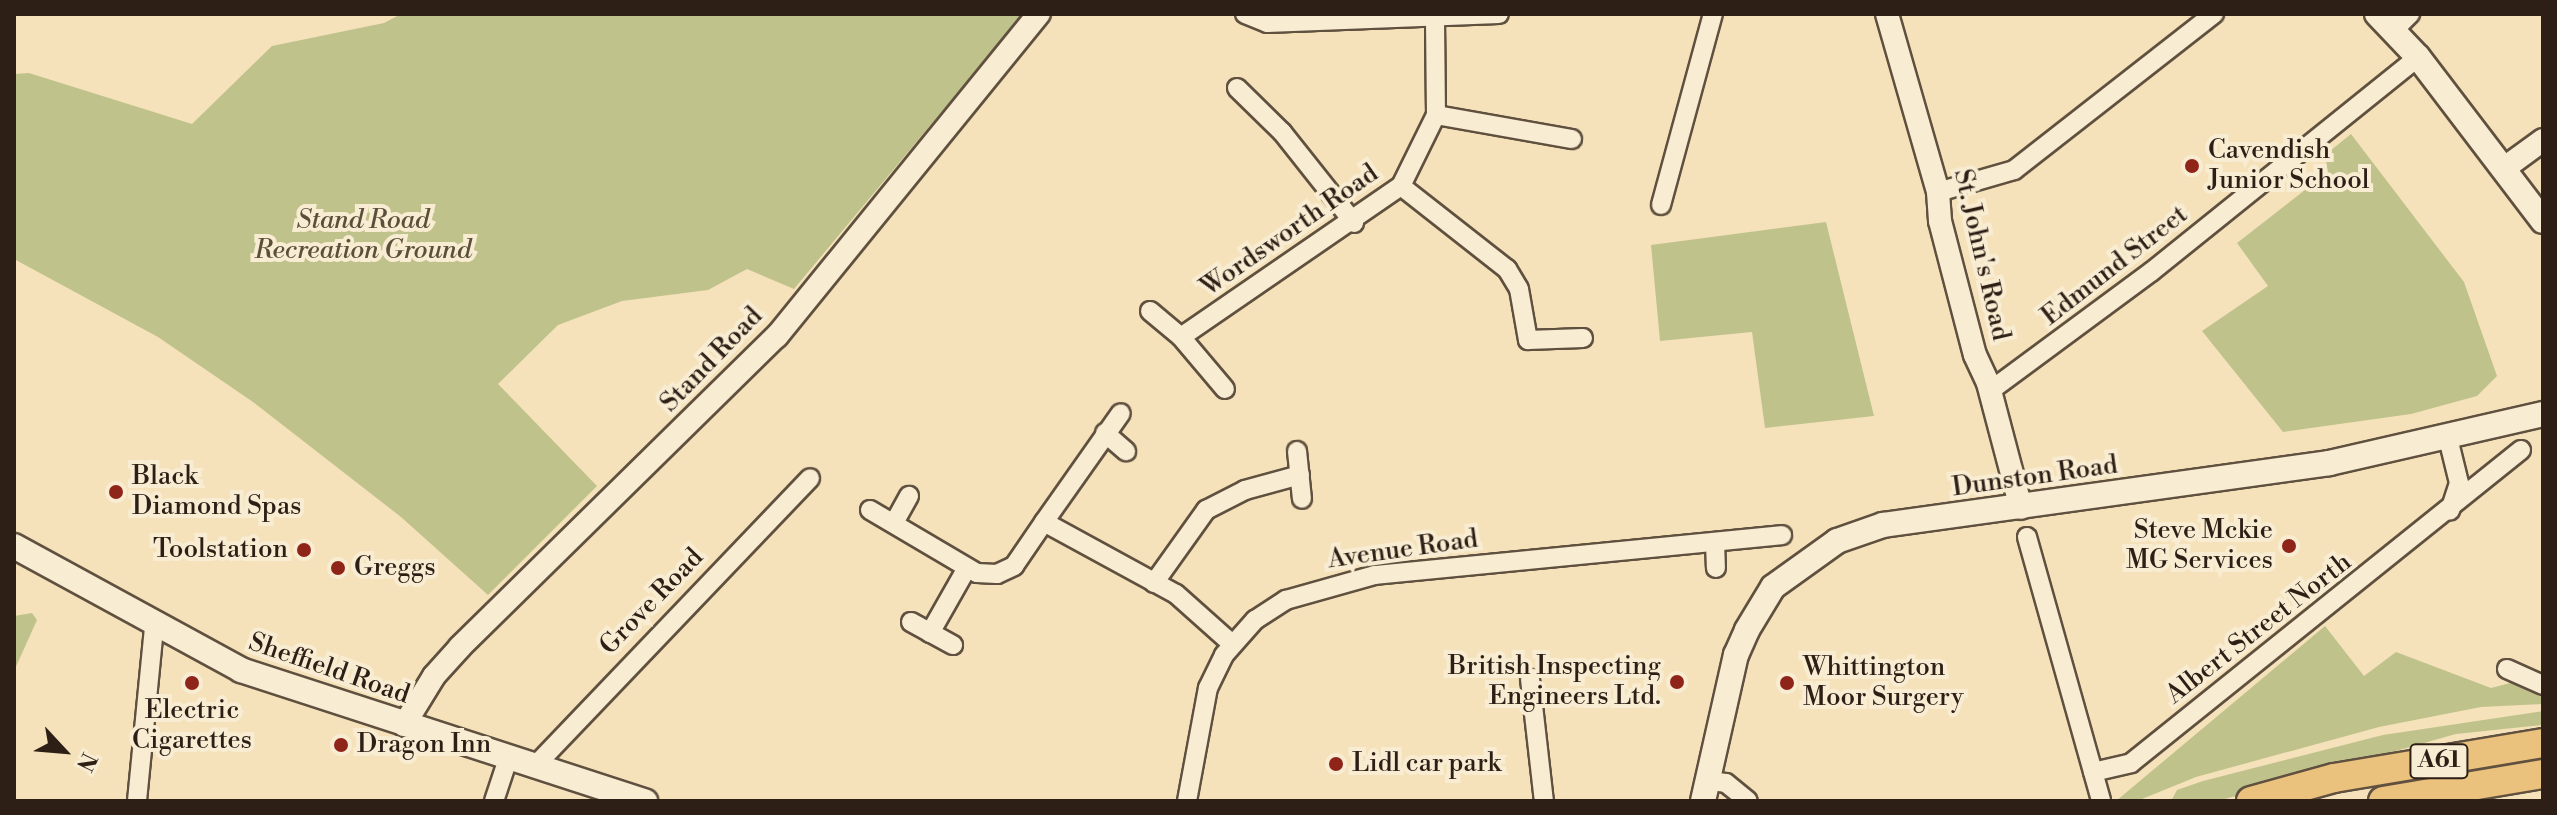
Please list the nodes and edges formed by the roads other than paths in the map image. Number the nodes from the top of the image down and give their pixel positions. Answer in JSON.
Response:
{"nodes":[{"id":1,"x":1039,"y":14,"type":"edge"},
{"id":2,"x":1245,"y":14,"type":"edge"},
{"id":3,"x":1499,"y":14,"type":"edge"},
{"id":4,"x":1713,"y":14,"type":"edge"},
{"id":5,"x":2214,"y":14,"type":"edge"},
{"id":6,"x":1892,"y":15,"type":"edge"},
{"id":7,"x":1435,"y":17,"type":"junction"},
{"id":8,"x":2394,"y":19,"type":"edge"},
{"id":9,"x":2418,"y":57,"type":"junction"},
{"id":10,"x":1237,"y":88,"type":"dead end"},
{"id":11,"x":1436,"y":115,"type":"junction"},
{"id":12,"x":1572,"y":139,"type":"dead end"},
{"id":13,"x":2543,"y":140,"type":"edge"},
{"id":14,"x":2506,"y":167,"type":"junction"},
{"id":15,"x":1401,"y":186,"type":"junction"},
{"id":16,"x":1938,"y":192,"type":"junction"},
{"id":17,"x":1661,"y":205,"type":"dead end"},
{"id":18,"x":2543,"y":221,"type":"edge"},
{"id":19,"x":1354,"y":223,"type":"junction"},
{"id":20,"x":1150,"y":311,"type":"dead end"},
{"id":21,"x":1181,"y":337,"type":"junction"},
{"id":22,"x":1583,"y":338,"type":"dead end"},
{"id":23,"x":1225,"y":389,"type":"dead end"},
{"id":24,"x":1990,"y":391,"type":"junction"},
{"id":25,"x":1121,"y":413,"type":"dead end"},
{"id":26,"x":2543,"y":414,"type":"edge"},
{"id":27,"x":1105,"y":433,"type":"junction"},
{"id":28,"x":2447,"y":434,"type":"junction"},
{"id":29,"x":2521,"y":450,"type":"dead end"},
{"id":30,"x":1126,"y":451,"type":"dead end"},
{"id":31,"x":1297,"y":451,"type":"dead end"},
{"id":32,"x":1300,"y":475,"type":"junction"},
{"id":33,"x":810,"y":478,"type":"dead end"},
{"id":34,"x":909,"y":496,"type":"dead end"},
{"id":35,"x":1302,"y":499,"type":"dead end"},
{"id":36,"x":2021,"y":508,"type":"junction"},
{"id":37,"x":870,"y":510,"type":"dead end"},
{"id":38,"x":2450,"y":511,"type":"junction"},
{"id":39,"x":1044,"y":522,"type":"junction"},
{"id":40,"x":894,"y":523,"type":"junction"},
{"id":41,"x":1782,"y":535,"type":"dead end"},
{"id":42,"x":2027,"y":537,"type":"dead end"},
{"id":43,"x":1715,"y":542,"type":"junction"},
{"id":44,"x":14,"y":546,"type":"edge"},
{"id":45,"x":967,"y":568,"type":"junction"},
{"id":46,"x":1716,"y":568,"type":"dead end"},
{"id":47,"x":1154,"y":583,"type":"junction"},
{"id":48,"x":911,"y":622,"type":"dead end"},
{"id":49,"x":154,"y":627,"type":"junction"},
{"id":50,"x":930,"y":633,"type":"junction"},
{"id":51,"x":1231,"y":643,"type":"junction"},
{"id":52,"x":953,"y":645,"type":"dead end"},
{"id":53,"x":2507,"y":669,"type":"dead end"},
{"id":54,"x":1530,"y":679,"type":"dead end"},
{"id":55,"x":2543,"y":685,"type":"edge"},
{"id":56,"x":404,"y":725,"type":"junction"},
{"id":57,"x":2543,"y":743,"type":"edge"},
{"id":58,"x":508,"y":759,"type":"junction"},
{"id":59,"x":535,"y":766,"type":"junction"},
{"id":60,"x":2093,"y":772,"type":"junction"},
{"id":61,"x":2543,"y":774,"type":"edge"},
{"id":62,"x":1705,"y":791,"type":"edge"},
{"id":63,"x":137,"y":801,"type":"edge"},
{"id":64,"x":494,"y":801,"type":"edge"},
{"id":65,"x":645,"y":801,"type":"edge"},
{"id":66,"x":1187,"y":801,"type":"edge"},
{"id":67,"x":1544,"y":801,"type":"edge"},
{"id":68,"x":1748,"y":801,"type":"edge"},
{"id":69,"x":2101,"y":801,"type":"edge"},
{"id":70,"x":2251,"y":801,"type":"edge"},
{"id":71,"x":2383,"y":801,"type":"edge"}],
"edges":[{"from":1,"to":56,"type":"street","name":"Stand Road"},
{"from":2,"to":7,"type":"street"},
{"from":3,"to":7,"type":"street"},
{"from":4,"to":17,"type":"street"},
{"from":5,"to":16,"type":"street"},
{"from":6,"to":16,"type":"street","name":"St. John's Road"},
{"from":7,"to":11,"type":"street","name":"Wordsworth Road"},
{"from":8,"to":9,"type":"main road"},
{"from":9,"to":14,"type":"main road"},
{"from":9,"to":24,"type":"street","name":"Edmund Street"},
{"from":10,"to":19,"type":"street"},
{"from":11,"to":12,"type":"street"},
{"from":11,"to":15,"type":"street","name":"Wordsworth Road"},
{"from":13,"to":14,"type":"street"},
{"from":14,"to":18,"type":"main road"},
{"from":15,"to":19,"type":"street","name":"Wordsworth Road"},
{"from":15,"to":22,"type":"street"},
{"from":16,"to":24,"type":"street","name":"St. John's Road"},
{"from":19,"to":21,"type":"street","name":"Wordsworth Road"},
{"from":20,"to":21,"type":"street"},
{"from":21,"to":23,"type":"street"},
{"from":24,"to":36,"type":"street","name":"St. John's Road"},
{"from":25,"to":27,"type":"street"},
{"from":26,"to":28,"type":"main road","name":"Dunston Road"},
{"from":27,"to":30,"type":"street"},
{"from":27,"to":39,"type":"street"},
{"from":28,"to":36,"type":"main road","name":"Dunston Road"},
{"from":28,"to":38,"type":"street"},
{"from":29,"to":38,"type":"street","name":"Albert Street North"},
{"from":31,"to":32,"type":"street"},
{"from":32,"to":35,"type":"street"},
{"from":32,"to":47,"type":"street"},
{"from":33,"to":59,"type":"street","name":"Grove Road"},
{"from":34,"to":40,"type":"street"},
{"from":36,"to":62,"type":"main road","name":"Dunston Road"},
{"from":37,"to":40,"type":"street"},
{"from":38,"to":60,"type":"street","name":"Albert Street North"},
{"from":39,"to":45,"type":"street"},
{"from":39,"to":47,"type":"street"},
{"from":40,"to":45,"type":"street"},
{"from":41,"to":43,"type":"street","name":"Avenue Road"},
{"from":42,"to":60,"type":"street"},
{"from":43,"to":46,"type":"street"},
{"from":43,"to":51,"type":"street","name":"Avenue Road"},
{"from":44,"to":49,"type":"main road","name":"Sheffield Road"},
{"from":45,"to":50,"type":"street"},
{"from":47,"to":51,"type":"street"},
{"from":48,"to":50,"type":"street"},
{"from":49,"to":56,"type":"main road","name":"Sheffield Road"},
{"from":49,"to":63,"type":"street"},
{"from":50,"to":52,"type":"street"},
{"from":51,"to":66,"type":"street","name":"Avenue Road"},
{"from":53,"to":55,"type":"street"},
{"from":54,"to":67,"type":"street"},
{"from":56,"to":58,"type":"main road","name":"Sheffield Road"},
{"from":57,"to":70,"type":"highway","number":"A61"},
{"from":58,"to":59,"type":"main road","name":"Sheffield Road"},
{"from":58,"to":64,"type":"street"},
{"from":59,"to":65,"type":"main road","name":"Sheffield Road"},
{"from":60,"to":69,"type":"street"},
{"from":61,"to":71,"type":"highway","number":"A61"},
{"from":62,"to":68,"type":"street"}]}
